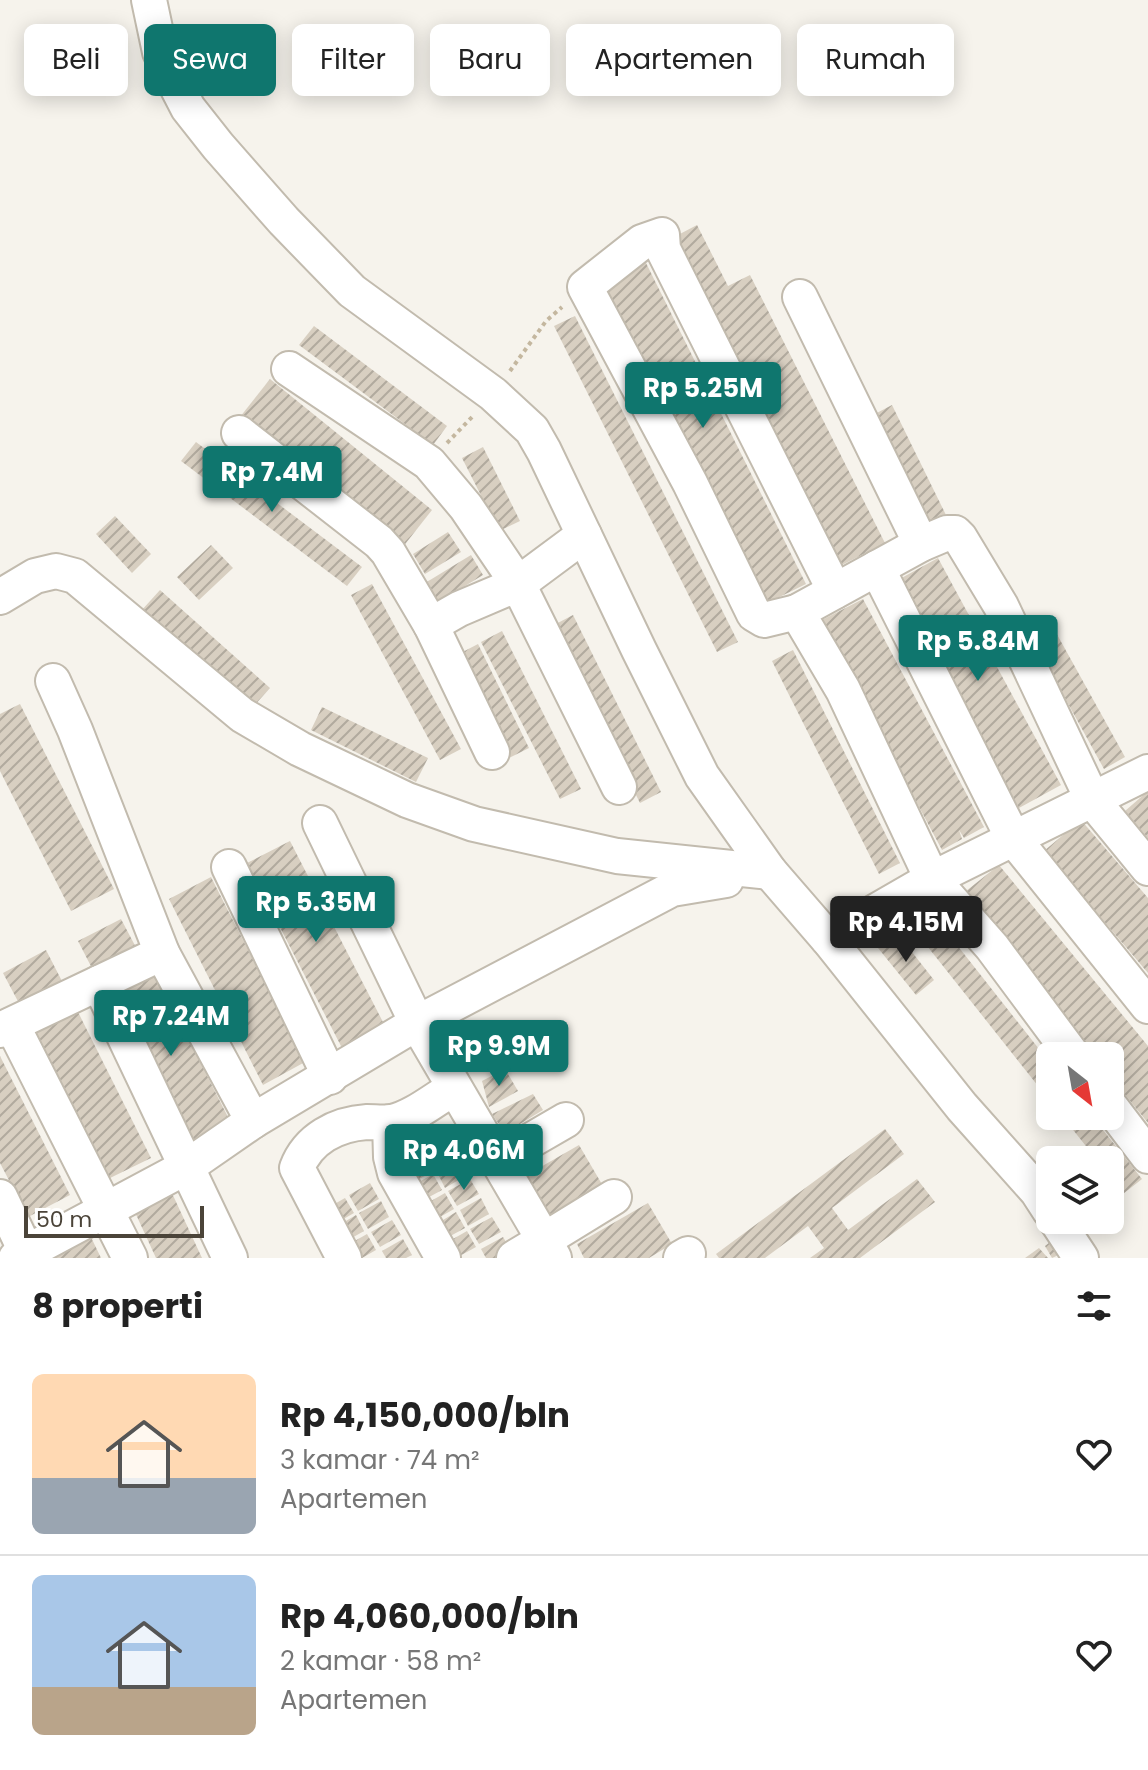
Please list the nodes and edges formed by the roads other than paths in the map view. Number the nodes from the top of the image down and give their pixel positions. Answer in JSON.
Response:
{"nodes":[{"id":1,"x":149,"y":0,"type":"edge"},
{"id":2,"x":800,"y":297,"type":"dead end"},
{"id":3,"x":289,"y":369,"type":"dead end"},
{"id":4,"x":239,"y":433,"type":"dead end"},
{"id":5,"x":584,"y":535,"type":"junction"},
{"id":6,"x":921,"y":544,"type":"junction"},
{"id":7,"x":877,"y":568,"type":"junction"},
{"id":8,"x":518,"y":584,"type":"junction"},
{"id":9,"x":835,"y":591,"type":"junction"},
{"id":10,"x":0,"y":597,"type":"edge"},
{"id":11,"x":797,"y":612,"type":"junction"},
{"id":12,"x":431,"y":625,"type":"junction"},
{"id":13,"x":53,"y":681,"type":"dead end"},
{"id":14,"x":492,"y":752,"type":"dead end"},
{"id":15,"x":1148,"y":772,"type":"edge"},
{"id":16,"x":619,"y":787,"type":"dead end"},
{"id":17,"x":1093,"y":801,"type":"junction"},
{"id":18,"x":320,"y":823,"type":"dead end"},
{"id":19,"x":1013,"y":838,"type":"junction"},
{"id":20,"x":229,"y":867,"type":"dead end"},
{"id":21,"x":1148,"y":868,"type":"edge"},
{"id":22,"x":770,"y":872,"type":"junction"},
{"id":23,"x":932,"y":879,"type":"junction"},
{"id":24,"x":828,"y":939,"type":"junction"},
{"id":25,"x":162,"y":953,"type":"junction"},
{"id":26,"x":99,"y":983,"type":"junction"},
{"id":27,"x":1148,"y":1006,"type":"edge"},
{"id":28,"x":417,"y":1023,"type":"junction"},
{"id":29,"x":6,"y":1028,"type":"edge"},
{"id":30,"x":1063,"y":1042,"type":"edge"},
{"id":31,"x":330,"y":1077,"type":"junction"},
{"id":32,"x":454,"y":1088,"type":"junction"},
{"id":33,"x":566,"y":1120,"type":"dead end"},
{"id":34,"x":253,"y":1121,"type":"junction"},
{"id":35,"x":390,"y":1122,"type":"junction"},
{"id":36,"x":1124,"y":1124,"type":"edge"},
{"id":37,"x":1148,"y":1156,"type":"edge"},
{"id":38,"x":497,"y":1160,"type":"junction"},
{"id":39,"x":188,"y":1166,"type":"junction"},
{"id":40,"x":1036,"y":1190,"type":"edge"},
{"id":41,"x":0,"y":1197,"type":"edge"},
{"id":42,"x":614,"y":1197,"type":"dead end"},
{"id":43,"x":108,"y":1211,"type":"junction"},
{"id":44,"x":1065,"y":1234,"type":"edge"},
{"id":45,"x":549,"y":1249,"type":"edge"},
{"id":46,"x":24,"y":1256,"type":"edge"},
{"id":47,"x":130,"y":1258,"type":"edge"},
{"id":48,"x":230,"y":1258,"type":"edge"},
{"id":49,"x":344,"y":1258,"type":"edge"},
{"id":50,"x":443,"y":1258,"type":"edge"},
{"id":51,"x":514,"y":1258,"type":"edge"},
{"id":52,"x":1081,"y":1258,"type":"edge"}],
"edges":[{"from":1,"to":5,"type":"street"},
{"from":2,"to":6,"type":"street"},
{"from":3,"to":8,"type":"street"},
{"from":4,"to":12,"type":"street"},
{"from":5,"to":8,"type":"street"},
{"from":5,"to":22,"type":"street"},
{"from":6,"to":7,"type":"street"},
{"from":6,"to":17,"type":"street"},
{"from":7,"to":9,"type":"street"},
{"from":7,"to":19,"type":"street"},
{"from":8,"to":12,"type":"street"},
{"from":8,"to":16,"type":"street"},
{"from":9,"to":11,"type":"street"},
{"from":9,"to":11,"type":"street"},
{"from":10,"to":22,"type":"street"},
{"from":11,"to":23,"type":"street"},
{"from":12,"to":14,"type":"street"},
{"from":13,"to":25,"type":"street"},
{"from":15,"to":17,"type":"street"},
{"from":17,"to":19,"type":"street"},
{"from":17,"to":21,"type":"street"},
{"from":18,"to":28,"type":"street"},
{"from":19,"to":23,"type":"street"},
{"from":19,"to":27,"type":"street"},
{"from":20,"to":31,"type":"street"},
{"from":22,"to":24,"type":"street"},
{"from":22,"to":28,"type":"street"},
{"from":23,"to":24,"type":"street"},
{"from":23,"to":30,"type":"street"},
{"from":24,"to":40,"type":"street"},
{"from":25,"to":26,"type":"street"},
{"from":25,"to":34,"type":"street"},
{"from":26,"to":29,"type":"street"},
{"from":26,"to":39,"type":"street"},
{"from":28,"to":31,"type":"street"},
{"from":28,"to":32,"type":"street"},
{"from":29,"to":43,"type":"street"},
{"from":31,"to":34,"type":"street"},
{"from":32,"to":35,"type":"street"},
{"from":32,"to":38,"type":"street"},
{"from":33,"to":38,"type":"street"},
{"from":34,"to":39,"type":"street"},
{"from":35,"to":49,"type":"street"},
{"from":35,"to":50,"type":"street"},
{"from":36,"to":37,"type":"street"},
{"from":38,"to":45,"type":"street"},
{"from":39,"to":43,"type":"street"},
{"from":39,"to":48,"type":"street"},
{"from":41,"to":46,"type":"street"},
{"from":42,"to":45,"type":"street"},
{"from":43,"to":46,"type":"street"},
{"from":43,"to":47,"type":"street"},
{"from":44,"to":52,"type":"street"},
{"from":45,"to":51,"type":"street"}]}
